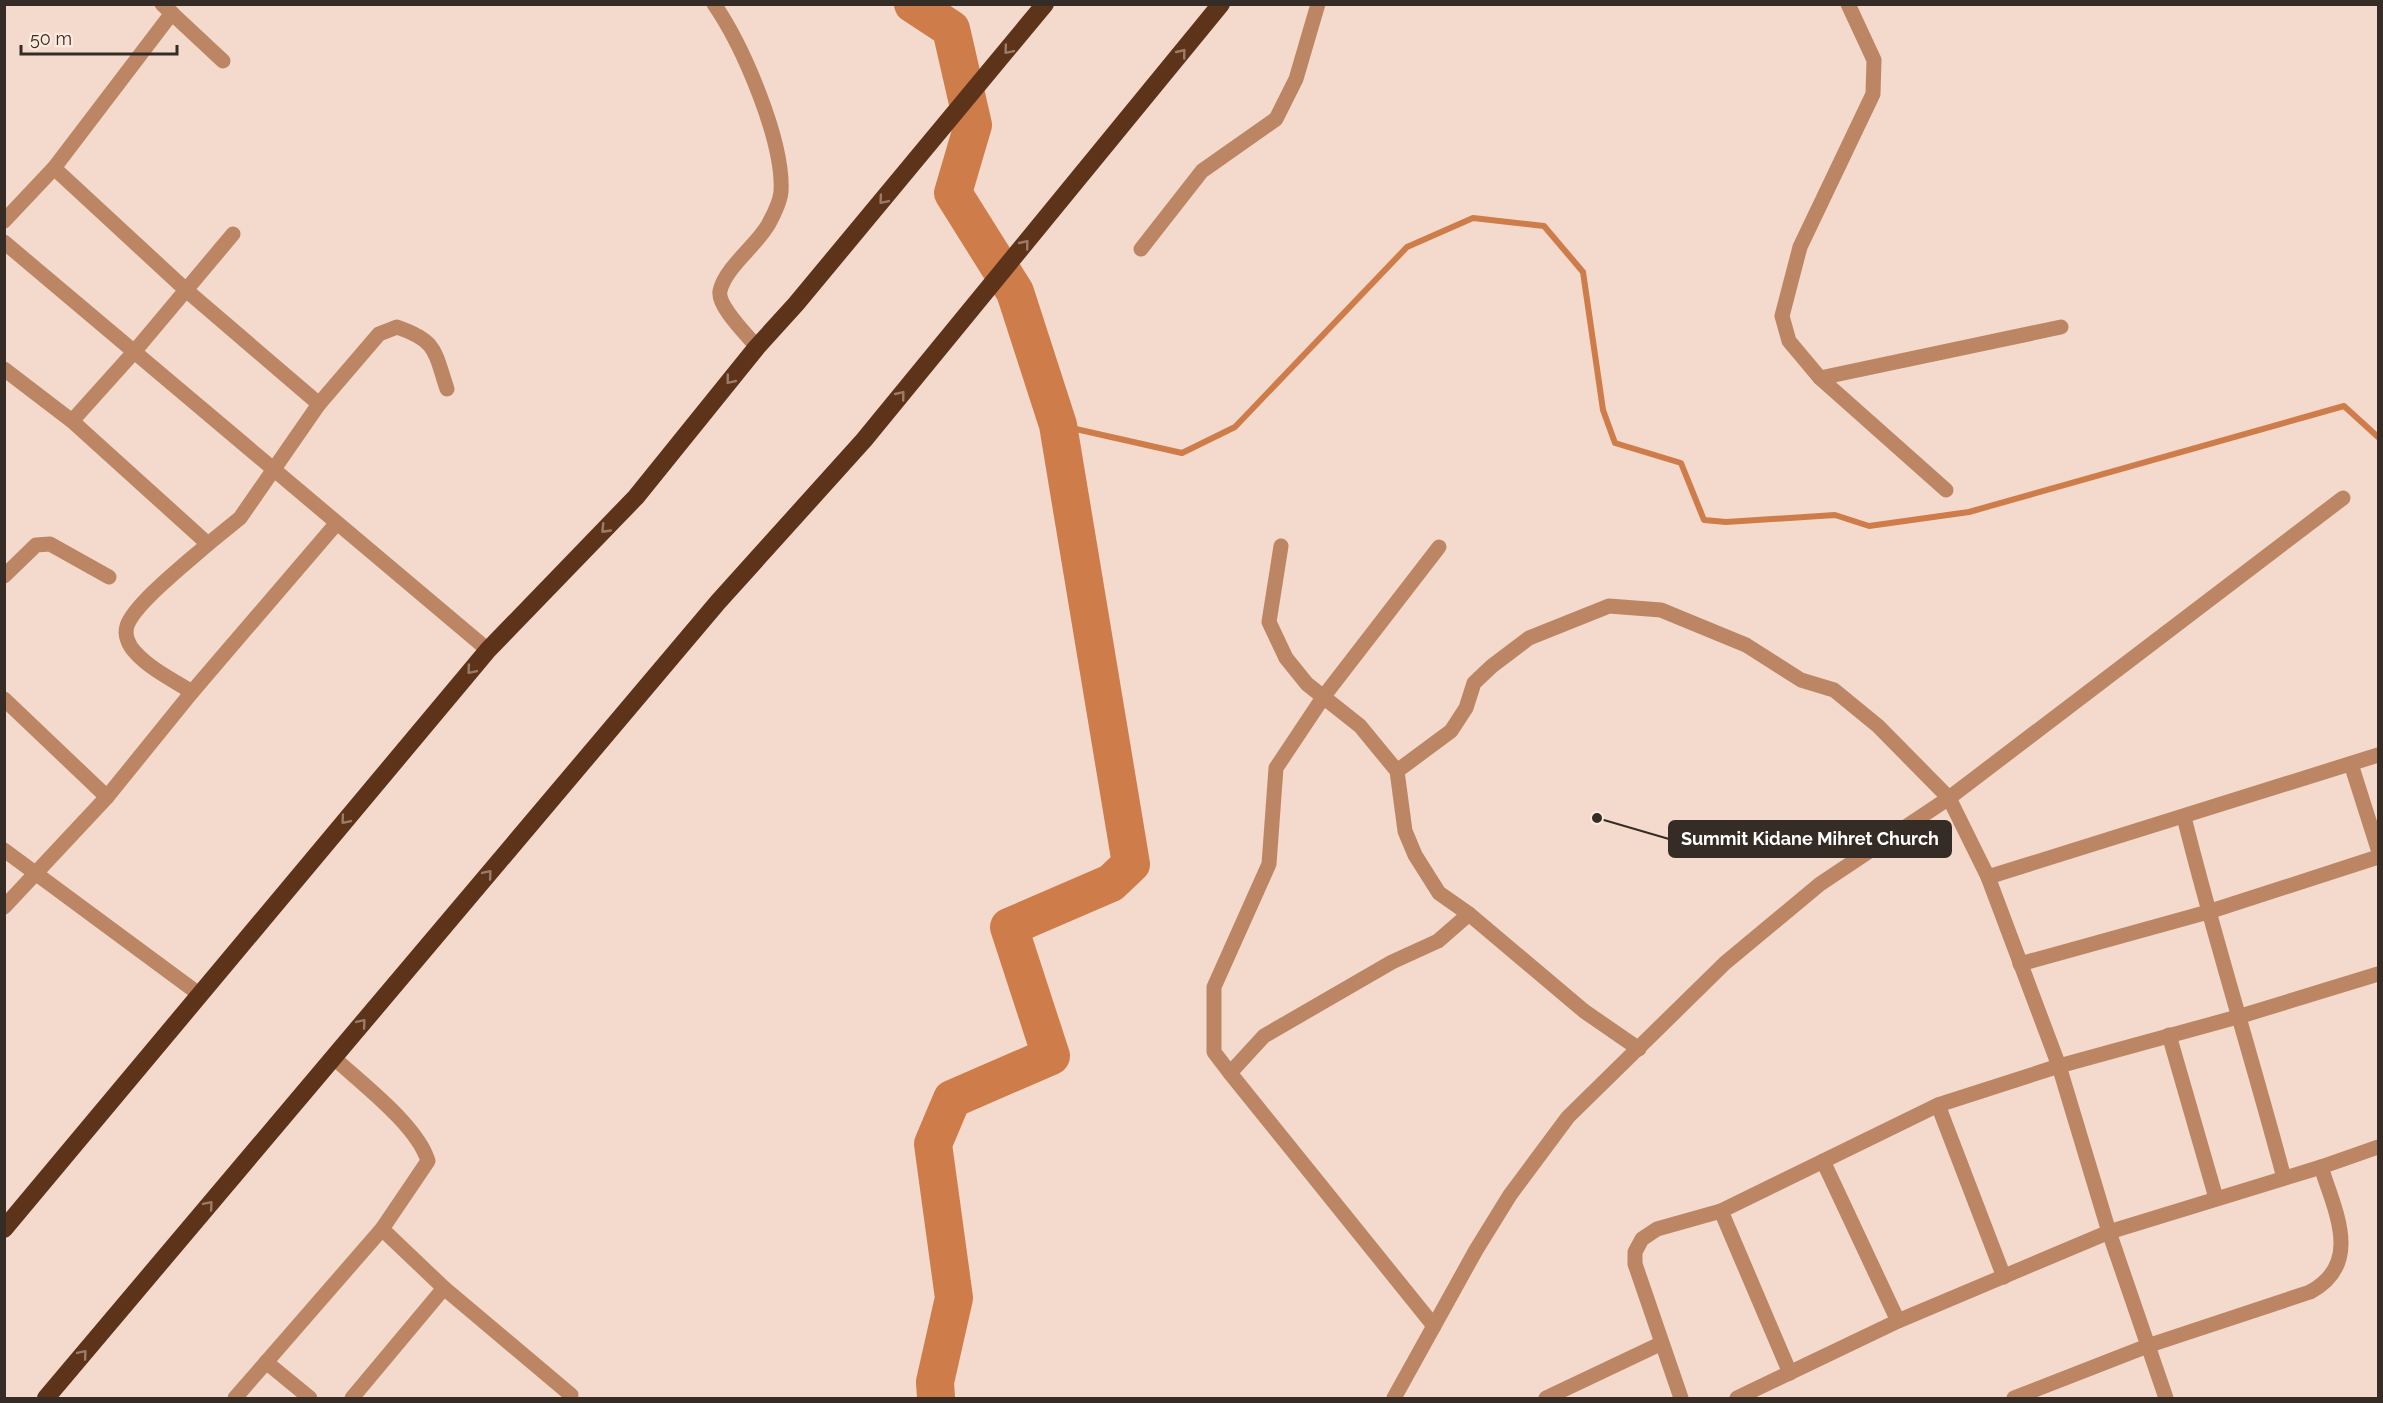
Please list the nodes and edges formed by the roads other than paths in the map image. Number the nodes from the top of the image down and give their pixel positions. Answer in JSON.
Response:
{"nodes":[{"id":1,"x":714,"y":4,"type":"edge"},
{"id":2,"x":1045,"y":4,"type":"edge"},
{"id":3,"x":1221,"y":4,"type":"edge"},
{"id":4,"x":1318,"y":4,"type":"edge"},
{"id":5,"x":1848,"y":4,"type":"edge"},
{"id":6,"x":167,"y":9,"type":"edge"},
{"id":7,"x":223,"y":61,"type":"dead end"},
{"id":8,"x":54,"y":168,"type":"junction"},
{"id":9,"x":4,"y":221,"type":"edge"},
{"id":10,"x":233,"y":234,"type":"dead end"},
{"id":11,"x":4,"y":242,"type":"edge"},
{"id":12,"x":1141,"y":249,"type":"dead end"},
{"id":13,"x":186,"y":290,"type":"junction"},
{"id":14,"x":2061,"y":327,"type":"dead end"},
{"id":15,"x":757,"y":347,"type":"junction"},
{"id":16,"x":134,"y":352,"type":"junction"},
{"id":17,"x":4,"y":369,"type":"edge"},
{"id":18,"x":1820,"y":378,"type":"junction"},
{"id":19,"x":447,"y":389,"type":"dead end"},
{"id":20,"x":319,"y":404,"type":"junction"},
{"id":21,"x":72,"y":421,"type":"junction"},
{"id":22,"x":273,"y":468,"type":"junction"},
{"id":23,"x":1946,"y":490,"type":"dead end"},
{"id":24,"x":2343,"y":498,"type":"dead end"},
{"id":25,"x":336,"y":524,"type":"junction"},
{"id":26,"x":208,"y":544,"type":"junction"},
{"id":27,"x":1281,"y":546,"type":"dead end"},
{"id":28,"x":1439,"y":547,"type":"dead end"},
{"id":29,"x":4,"y":576,"type":"edge"},
{"id":30,"x":109,"y":577,"type":"dead end"},
{"id":31,"x":488,"y":650,"type":"junction"},
{"id":32,"x":192,"y":692,"type":"junction"},
{"id":33,"x":1324,"y":696,"type":"junction"},
{"id":34,"x":4,"y":699,"type":"edge"},
{"id":35,"x":2379,"y":755,"type":"edge"},
{"id":36,"x":2351,"y":764,"type":"junction"},
{"id":37,"x":1397,"y":771,"type":"junction"},
{"id":38,"x":106,"y":797,"type":"junction"},
{"id":39,"x":1949,"y":798,"type":"junction"},
{"id":40,"x":2184,"y":817,"type":"junction"},
{"id":41,"x":2379,"y":849,"type":"edge"},
{"id":42,"x":4,"y":850,"type":"edge"},
{"id":43,"x":2379,"y":857,"type":"edge"},
{"id":44,"x":36,"y":875,"type":"junction"},
{"id":45,"x":1988,"y":878,"type":"junction"},
{"id":46,"x":4,"y":907,"type":"edge"},
{"id":47,"x":2208,"y":912,"type":"junction"},
{"id":48,"x":1469,"y":914,"type":"junction"},
{"id":49,"x":2020,"y":964,"type":"junction"},
{"id":50,"x":2379,"y":974,"type":"edge"},
{"id":51,"x":199,"y":994,"type":"junction"},
{"id":52,"x":2241,"y":1016,"type":"junction"},
{"id":53,"x":2169,"y":1035,"type":"junction"},
{"id":54,"x":1639,"y":1049,"type":"junction"},
{"id":55,"x":333,"y":1057,"type":"junction"},
{"id":56,"x":2059,"y":1066,"type":"junction"},
{"id":57,"x":1230,"y":1073,"type":"junction"},
{"id":58,"x":1938,"y":1104,"type":"junction"},
{"id":59,"x":2379,"y":1147,"type":"edge"},
{"id":60,"x":1823,"y":1161,"type":"junction"},
{"id":61,"x":2321,"y":1167,"type":"junction"},
{"id":62,"x":2284,"y":1178,"type":"junction"},
{"id":63,"x":2216,"y":1198,"type":"junction"},
{"id":64,"x":1721,"y":1211,"type":"junction"},
{"id":65,"x":382,"y":1228,"type":"junction"},
{"id":66,"x":4,"y":1229,"type":"edge"},
{"id":67,"x":2109,"y":1232,"type":"junction"},
{"id":68,"x":2004,"y":1277,"type":"junction"},
{"id":69,"x":444,"y":1288,"type":"junction"},
{"id":70,"x":1898,"y":1321,"type":"junction"},
{"id":71,"x":1434,"y":1326,"type":"junction"},
{"id":72,"x":1660,"y":1344,"type":"junction"},
{"id":73,"x":2150,"y":1346,"type":"junction"},
{"id":74,"x":266,"y":1362,"type":"junction"},
{"id":75,"x":1790,"y":1373,"type":"junction"},
{"id":76,"x":571,"y":1395,"type":"dead end"},
{"id":77,"x":1555,"y":1397,"type":"edge"},
{"id":78,"x":46,"y":1398,"type":"edge"},
{"id":79,"x":235,"y":1398,"type":"edge"},
{"id":80,"x":310,"y":1398,"type":"edge"},
{"id":81,"x":352,"y":1398,"type":"edge"},
{"id":82,"x":1394,"y":1398,"type":"edge"},
{"id":83,"x":1681,"y":1398,"type":"edge"},
{"id":84,"x":1737,"y":1398,"type":"edge"},
{"id":85,"x":2014,"y":1398,"type":"edge"},
{"id":86,"x":2166,"y":1398,"type":"edge"}],
"edges":[{"from":1,"to":15,"type":"street"},
{"from":2,"to":15,"type":"highway","one_way":true},
{"from":55,"to":3,"type":"highway","one_way":true},
{"from":4,"to":12,"type":"street"},
{"from":5,"to":18,"type":"street"},
{"from":6,"to":7,"type":"street"},
{"from":6,"to":8,"type":"street"},
{"from":8,"to":9,"type":"street"},
{"from":8,"to":13,"type":"street"},
{"from":10,"to":13,"type":"street"},
{"from":11,"to":16,"type":"street"},
{"from":13,"to":16,"type":"street"},
{"from":13,"to":20,"type":"street"},
{"from":14,"to":18,"type":"street"},
{"from":15,"to":31,"type":"highway","one_way":true},
{"from":16,"to":21,"type":"street"},
{"from":16,"to":22,"type":"street"},
{"from":17,"to":21,"type":"street"},
{"from":18,"to":23,"type":"street"},
{"from":19,"to":20,"type":"street"},
{"from":20,"to":22,"type":"street"},
{"from":21,"to":26,"type":"street"},
{"from":22,"to":25,"type":"street"},
{"from":22,"to":26,"type":"street"},
{"from":24,"to":39,"type":"street"},
{"from":25,"to":31,"type":"street"},
{"from":25,"to":32,"type":"street"},
{"from":26,"to":32,"type":"street"},
{"from":27,"to":33,"type":"street"},
{"from":28,"to":33,"type":"street"},
{"from":29,"to":30,"type":"street"},
{"from":31,"to":51,"type":"highway","one_way":true},
{"from":32,"to":38,"type":"street"},
{"from":33,"to":37,"type":"street"},
{"from":33,"to":57,"type":"street"},
{"from":34,"to":38,"type":"street"},
{"from":35,"to":36,"type":"street"},
{"from":36,"to":40,"type":"street"},
{"from":36,"to":41,"type":"street"},
{"from":37,"to":39,"type":"street"},
{"from":37,"to":48,"type":"street"},
{"from":38,"to":44,"type":"street"},
{"from":39,"to":45,"type":"street"},
{"from":39,"to":54,"type":"street"},
{"from":40,"to":45,"type":"street"},
{"from":40,"to":47,"type":"street"},
{"from":42,"to":44,"type":"street"},
{"from":43,"to":47,"type":"street"},
{"from":44,"to":46,"type":"street"},
{"from":44,"to":51,"type":"street"},
{"from":45,"to":49,"type":"street"},
{"from":47,"to":49,"type":"street"},
{"from":47,"to":52,"type":"street"},
{"from":48,"to":54,"type":"street"},
{"from":48,"to":57,"type":"street"},
{"from":49,"to":56,"type":"street"},
{"from":50,"to":52,"type":"street"},
{"from":51,"to":66,"type":"highway"},
{"from":52,"to":53,"type":"street"},
{"from":52,"to":62,"type":"street"},
{"from":53,"to":56,"type":"street"},
{"from":53,"to":63,"type":"street"},
{"from":54,"to":71,"type":"street"},
{"from":55,"to":65,"type":"street"},
{"from":78,"to":55,"type":"highway","one_way":true},
{"from":56,"to":58,"type":"street"},
{"from":56,"to":67,"type":"street"},
{"from":57,"to":71,"type":"street"},
{"from":58,"to":60,"type":"street"},
{"from":58,"to":68,"type":"street"},
{"from":59,"to":61,"type":"street"},
{"from":60,"to":64,"type":"street"},
{"from":60,"to":70,"type":"street"},
{"from":61,"to":62,"type":"street"},
{"from":61,"to":73,"type":"street"},
{"from":62,"to":63,"type":"street"},
{"from":63,"to":67,"type":"street"},
{"from":64,"to":72,"type":"street"},
{"from":64,"to":75,"type":"street"},
{"from":65,"to":69,"type":"street"},
{"from":65,"to":74,"type":"street"},
{"from":67,"to":68,"type":"street"},
{"from":67,"to":73,"type":"street"},
{"from":68,"to":70,"type":"street"},
{"from":69,"to":76,"type":"street"},
{"from":69,"to":81,"type":"street"},
{"from":70,"to":75,"type":"street"},
{"from":71,"to":82,"type":"street"},
{"from":72,"to":77,"type":"street"},
{"from":72,"to":83,"type":"street"},
{"from":73,"to":85,"type":"street"},
{"from":73,"to":86,"type":"street"},
{"from":74,"to":79,"type":"street"},
{"from":74,"to":80,"type":"street"},
{"from":75,"to":84,"type":"street"}]}
